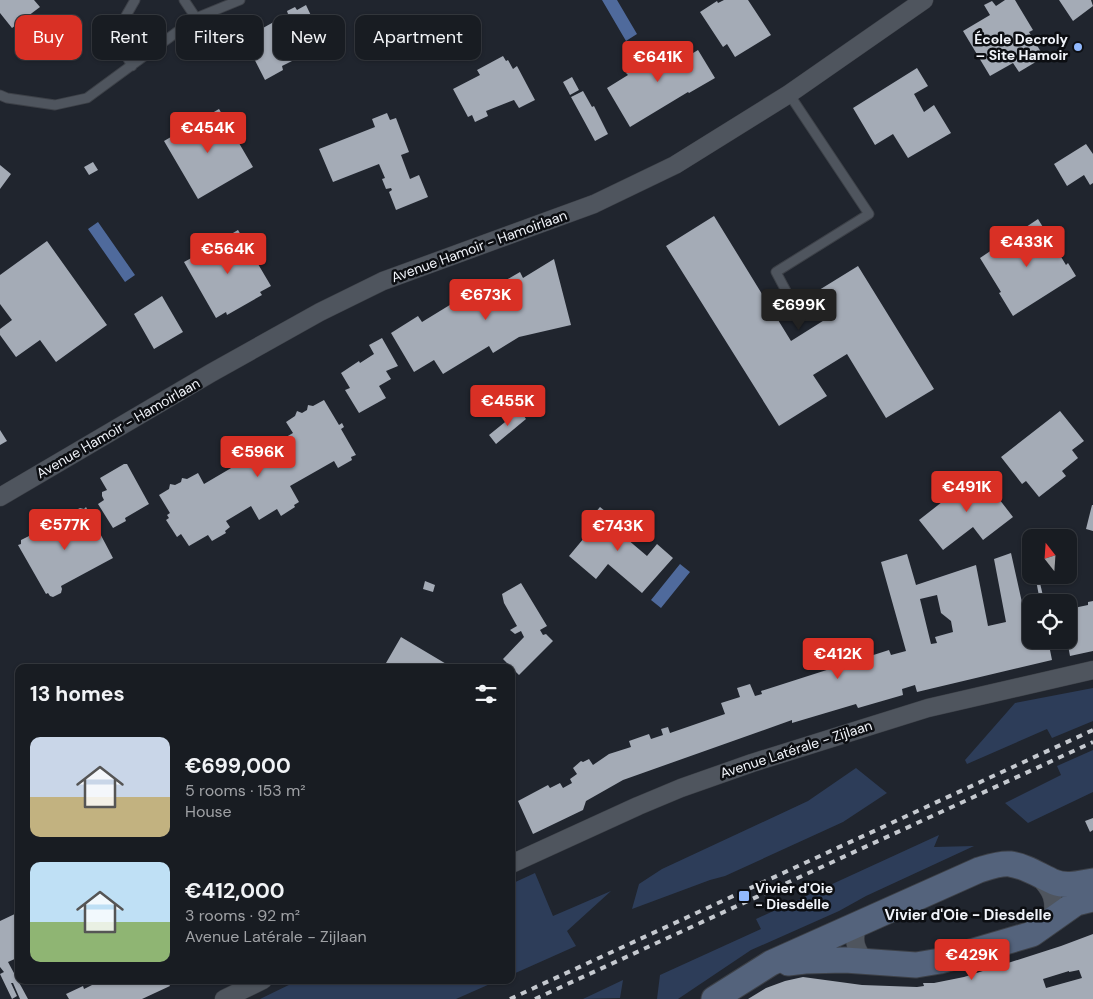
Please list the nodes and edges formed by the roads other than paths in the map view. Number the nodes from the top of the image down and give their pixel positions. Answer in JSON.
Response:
{"nodes":[{"id":1,"x":135,"y":0,"type":"edge"},
{"id":2,"x":184,"y":0,"type":"edge"},
{"id":3,"x":240,"y":0,"type":"edge"},
{"id":4,"x":924,"y":0,"type":"edge"},
{"id":5,"x":194,"y":15,"type":"edge"},
{"id":6,"x":203,"y":15,"type":"edge"},
{"id":7,"x":176,"y":33,"type":"edge"},
{"id":8,"x":132,"y":66,"type":"junction"},
{"id":9,"x":789,"y":94,"type":"junction"},
{"id":10,"x":0,"y":95,"type":"edge"},
{"id":11,"x":795,"y":308,"type":"dead end"},
{"id":12,"x":0,"y":497,"type":"edge"},
{"id":13,"x":1093,"y":670,"type":"edge"},
{"id":14,"x":515,"y":862,"type":"edge"},
{"id":15,"x":1035,"y":872,"type":"junction"},
{"id":16,"x":1093,"y":881,"type":"edge"},
{"id":17,"x":1093,"y":899,"type":"edge"},
{"id":18,"x":1053,"y":920,"type":"junction"},
{"id":19,"x":857,"y":925,"type":"junction"},
{"id":20,"x":866,"y":961,"type":"junction"},
{"id":21,"x":753,"y":974,"type":"junction"},
{"id":22,"x":255,"y":984,"type":"edge"},
{"id":23,"x":224,"y":999,"type":"edge"},
{"id":24,"x":714,"y":999,"type":"edge"}],
"edges":[{"from":1,"to":8,"type":"lane"},
{"from":2,"to":5,"type":"lane"},
{"from":3,"to":6,"type":"lane"},
{"from":4,"to":9,"type":"street","name":"Avenue Hamoir - Hamoirlaan"},
{"from":7,"to":8,"type":"lane"},
{"from":8,"to":10,"type":"lane"},
{"from":9,"to":11,"type":"lane"},
{"from":9,"to":12,"type":"street","name":"Avenue Hamoir - Hamoirlaan"},
{"from":13,"to":14,"type":"street","name":"Avenue Latérale - Zijlaan"},
{"from":15,"to":16,"type":"main road"},
{"from":15,"to":18,"type":"street"},
{"from":15,"to":19,"type":"main road"},
{"from":17,"to":18,"type":"main road"},
{"from":18,"to":20,"type":"main road"},
{"from":19,"to":20,"type":"street"},
{"from":19,"to":21,"type":"main road"},
{"from":20,"to":21,"type":"main road"},
{"from":21,"to":24,"type":"main road"},
{"from":22,"to":23,"type":"street"}]}
